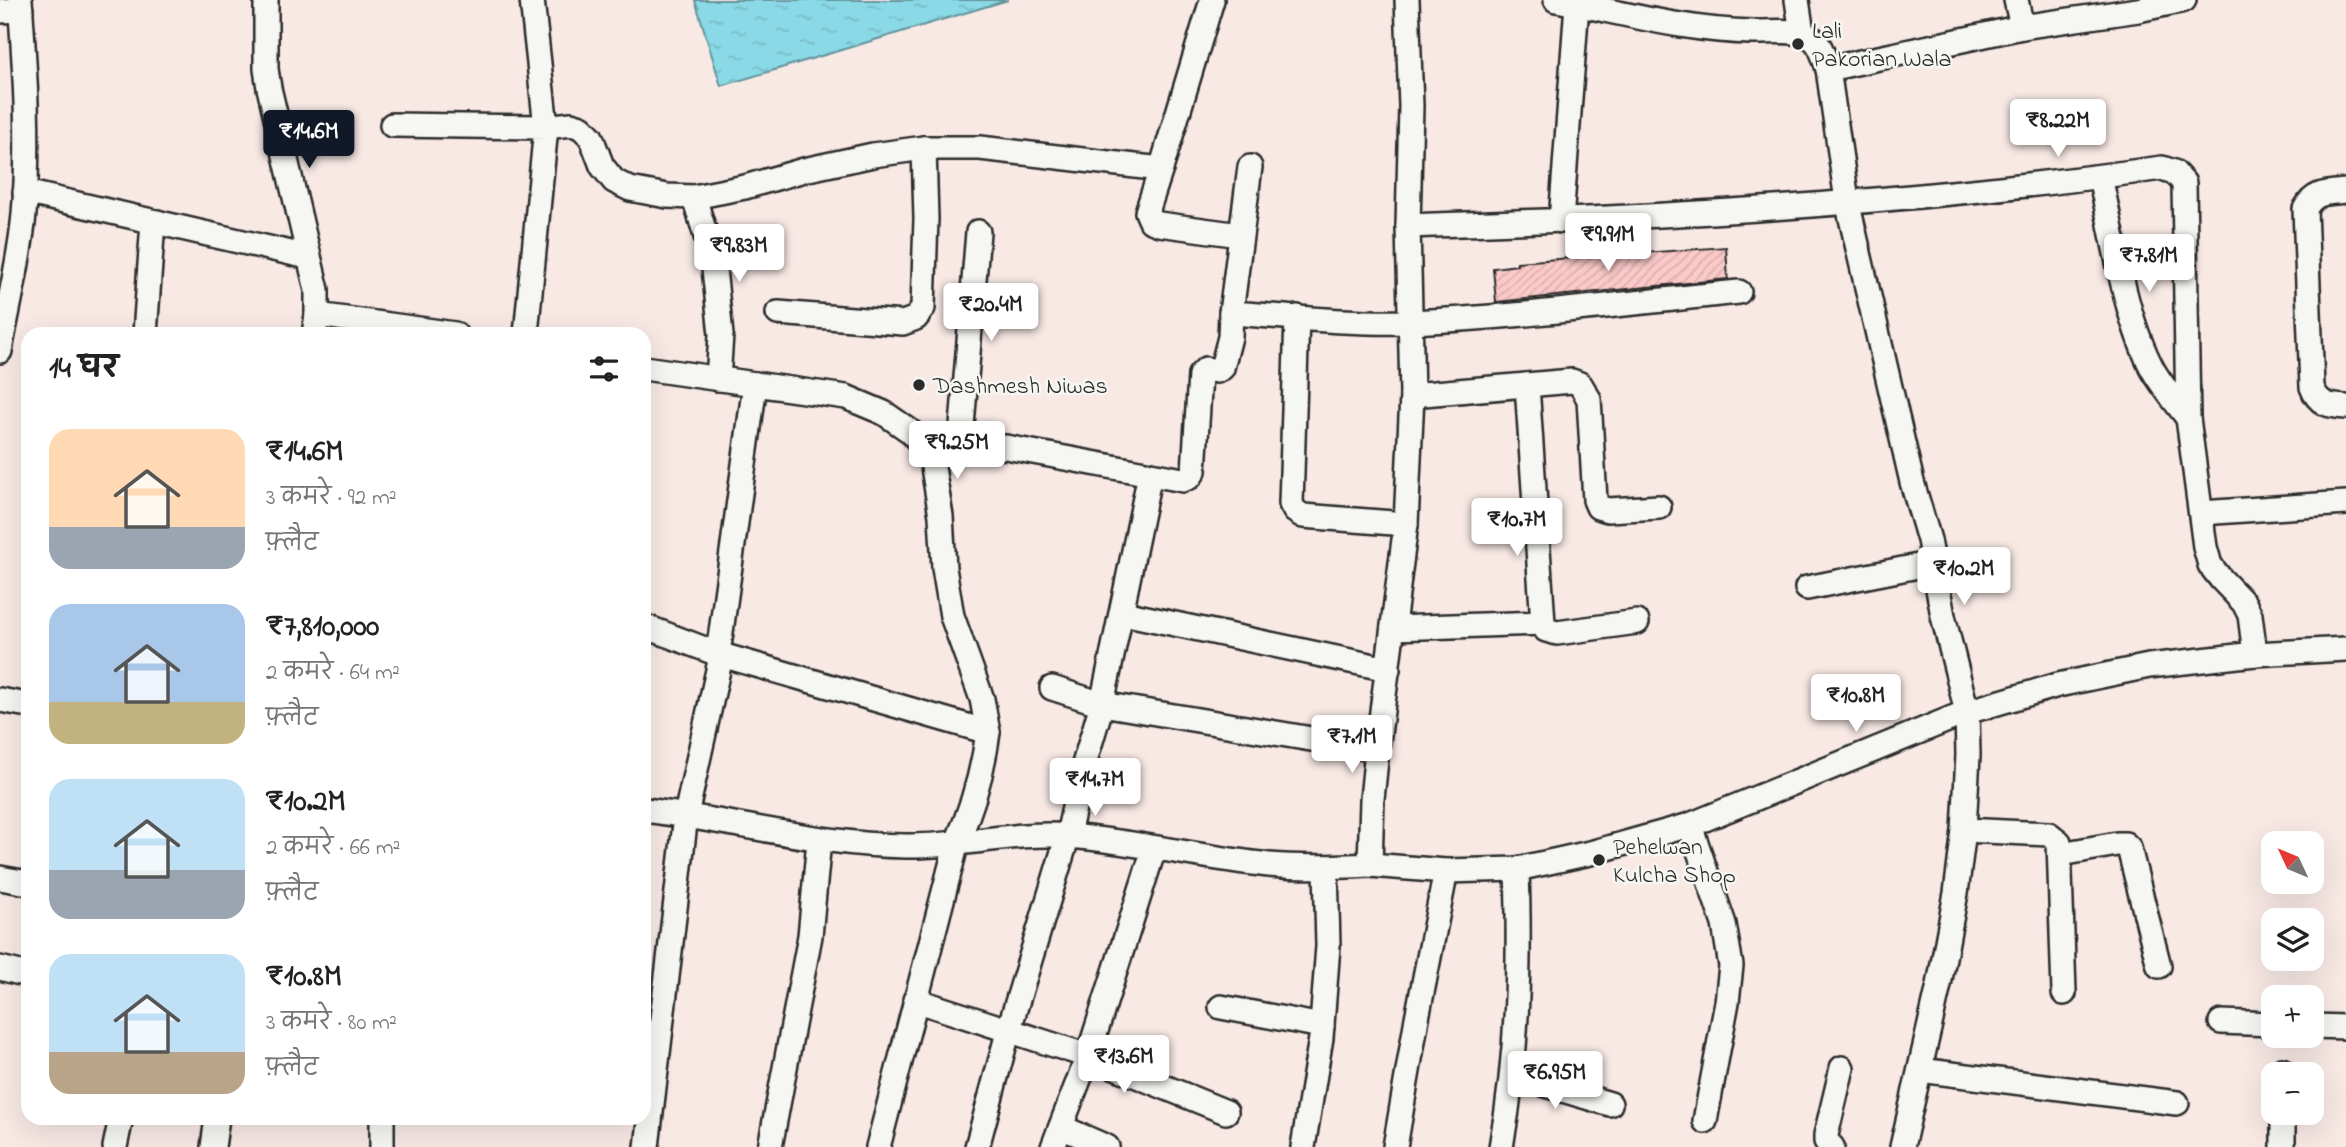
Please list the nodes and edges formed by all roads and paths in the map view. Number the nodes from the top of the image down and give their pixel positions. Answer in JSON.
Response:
{"nodes":[{"id":1,"x":266,"y":0,"type":"edge"},
{"id":2,"x":532,"y":0,"type":"edge"},
{"id":3,"x":1212,"y":0,"type":"edge"},
{"id":4,"x":1407,"y":0,"type":"edge"},
{"id":5,"x":1797,"y":0,"type":"edge"},
{"id":6,"x":2016,"y":0,"type":"edge"},
{"id":7,"x":2183,"y":0,"type":"edge"},
{"id":8,"x":1566,"y":2,"type":"edge"},
{"id":9,"x":2137,"y":5,"type":"edge"},
{"id":10,"x":14,"y":7,"type":"edge"},
{"id":11,"x":2022,"y":27,"type":"junction"},
{"id":12,"x":1802,"y":33,"type":"junction"},
{"id":13,"x":1828,"y":69,"type":"junction"},
{"id":14,"x":392,"y":125,"type":"dead end"},
{"id":15,"x":546,"y":127,"type":"junction"},
{"id":16,"x":924,"y":148,"type":"junction"},
{"id":17,"x":1250,"y":167,"type":"dead end"},
{"id":18,"x":1161,"y":169,"type":"junction"},
{"id":19,"x":2100,"y":177,"type":"junction"},
{"id":20,"x":2346,"y":191,"type":"edge"},
{"id":21,"x":25,"y":192,"type":"junction"},
{"id":22,"x":694,"y":197,"type":"junction"},
{"id":23,"x":1847,"y":201,"type":"junction"},
{"id":24,"x":1561,"y":221,"type":"junction"},
{"id":25,"x":157,"y":222,"type":"junction"},
{"id":26,"x":1408,"y":226,"type":"junction"},
{"id":27,"x":978,"y":232,"type":"dead end"},
{"id":28,"x":1240,"y":235,"type":"junction"},
{"id":29,"x":308,"y":257,"type":"junction"},
{"id":30,"x":1739,"y":292,"type":"dead end"},
{"id":31,"x":778,"y":313,"type":"dead end"},
{"id":32,"x":1231,"y":313,"type":"junction"},
{"id":33,"x":1297,"y":317,"type":"junction"},
{"id":34,"x":1409,"y":322,"type":"junction"},
{"id":35,"x":315,"y":325,"type":"edge"},
{"id":36,"x":146,"y":327,"type":"edge"},
{"id":37,"x":352,"y":327,"type":"edge"},
{"id":38,"x":527,"y":327,"type":"edge"},
{"id":39,"x":0,"y":351,"type":"edge"},
{"id":40,"x":651,"y":369,"type":"edge"},
{"id":41,"x":718,"y":379,"type":"junction"},
{"id":42,"x":755,"y":384,"type":"junction"},
{"id":43,"x":1527,"y":385,"type":"junction"},
{"id":44,"x":1412,"y":395,"type":"junction"},
{"id":45,"x":2346,"y":407,"type":"edge"},
{"id":46,"x":2188,"y":418,"type":"junction"},
{"id":47,"x":960,"y":450,"type":"junction"},
{"id":48,"x":931,"y":455,"type":"junction"},
{"id":49,"x":1150,"y":474,"type":"junction"},
{"id":50,"x":2346,"y":503,"type":"edge"},
{"id":51,"x":1659,"y":507,"type":"dead end"},
{"id":52,"x":2201,"y":513,"type":"junction"},
{"id":53,"x":1406,"y":524,"type":"junction"},
{"id":54,"x":1933,"y":563,"type":"junction"},
{"id":55,"x":1807,"y":588,"type":"dead end"},
{"id":56,"x":1122,"y":613,"type":"junction"},
{"id":57,"x":1637,"y":622,"type":"dead end"},
{"id":58,"x":1543,"y":623,"type":"junction"},
{"id":59,"x":1393,"y":628,"type":"junction"},
{"id":60,"x":651,"y":629,"type":"edge"},
{"id":61,"x":2346,"y":649,"type":"edge"},
{"id":62,"x":718,"y":653,"type":"junction"},
{"id":63,"x":2255,"y":654,"type":"junction"},
{"id":64,"x":1388,"y":669,"type":"junction"},
{"id":65,"x":1052,"y":688,"type":"dead end"},
{"id":66,"x":0,"y":700,"type":"edge"},
{"id":67,"x":21,"y":704,"type":"edge"},
{"id":68,"x":1102,"y":704,"type":"junction"},
{"id":69,"x":1967,"y":712,"type":"junction"},
{"id":70,"x":988,"y":732,"type":"junction"},
{"id":71,"x":1377,"y":750,"type":"junction"},
{"id":72,"x":651,"y":811,"type":"edge"},
{"id":73,"x":685,"y":815,"type":"junction"},
{"id":74,"x":1690,"y":825,"type":"junction"},
{"id":75,"x":1964,"y":830,"type":"junction"},
{"id":76,"x":1068,"y":835,"type":"junction"},
{"id":77,"x":819,"y":840,"type":"junction"},
{"id":78,"x":957,"y":842,"type":"junction"},
{"id":79,"x":1154,"y":849,"type":"junction"},
{"id":80,"x":2061,"y":854,"type":"junction"},
{"id":81,"x":1370,"y":865,"type":"junction"},
{"id":82,"x":1326,"y":867,"type":"junction"},
{"id":83,"x":1517,"y":869,"type":"junction"},
{"id":84,"x":1446,"y":871,"type":"junction"},
{"id":85,"x":0,"y":878,"type":"edge"},
{"id":86,"x":21,"y":882,"type":"edge"},
{"id":87,"x":2160,"y":966,"type":"dead end"},
{"id":88,"x":0,"y":968,"type":"edge"},
{"id":89,"x":21,"y":973,"type":"edge"},
{"id":90,"x":2064,"y":993,"type":"dead end"},
{"id":91,"x":915,"y":1000,"type":"junction"},
{"id":92,"x":1221,"y":1007,"type":"dead end"},
{"id":93,"x":2221,"y":1022,"type":"dead end"},
{"id":94,"x":2261,"y":1024,"type":"edge"},
{"id":95,"x":1322,"y":1026,"type":"junction"},
{"id":96,"x":2324,"y":1026,"type":"edge"},
{"id":97,"x":2346,"y":1027,"type":"edge"},
{"id":98,"x":1009,"y":1029,"type":"junction"},
{"id":99,"x":1088,"y":1056,"type":"junction"},
{"id":100,"x":1842,"y":1068,"type":"dead end"},
{"id":101,"x":1920,"y":1070,"type":"junction"},
{"id":102,"x":1512,"y":1075,"type":"junction"},
{"id":103,"x":2177,"y":1103,"type":"dead end"},
{"id":104,"x":1611,"y":1104,"type":"dead end"},
{"id":105,"x":1226,"y":1112,"type":"dead end"},
{"id":106,"x":1705,"y":1121,"type":"dead end"},
{"id":107,"x":120,"y":1125,"type":"edge"},
{"id":108,"x":216,"y":1125,"type":"edge"},
{"id":109,"x":382,"y":1125,"type":"edge"},
{"id":110,"x":2283,"y":1125,"type":"edge"},
{"id":111,"x":1057,"y":1137,"type":"edge"},
{"id":112,"x":653,"y":1146,"type":"edge"},
{"id":113,"x":115,"y":1147,"type":"edge"},
{"id":114,"x":214,"y":1147,"type":"edge"},
{"id":115,"x":382,"y":1147,"type":"edge"},
{"id":116,"x":770,"y":1147,"type":"edge"},
{"id":117,"x":878,"y":1147,"type":"edge"},
{"id":118,"x":977,"y":1147,"type":"edge"},
{"id":119,"x":1107,"y":1147,"type":"edge"},
{"id":120,"x":1303,"y":1147,"type":"edge"},
{"id":121,"x":1395,"y":1147,"type":"edge"},
{"id":122,"x":1501,"y":1147,"type":"edge"},
{"id":123,"x":1832,"y":1147,"type":"edge"},
{"id":124,"x":1902,"y":1147,"type":"edge"},
{"id":125,"x":2283,"y":1147,"type":"edge"}],
"edges":[{"from":1,"to":29,"type":"street"},
{"from":2,"to":15,"type":"street"},
{"from":3,"to":18,"type":"street"},
{"from":4,"to":26,"type":"street"},
{"from":5,"to":12,"type":"street"},
{"from":6,"to":11,"type":"street"},
{"from":7,"to":9,"type":"street"},
{"from":8,"to":12,"type":"street"},
{"from":8,"to":24,"type":"street"},
{"from":9,"to":11,"type":"street"},
{"from":10,"to":21,"type":"street"},
{"from":11,"to":13,"type":"street"},
{"from":12,"to":13,"type":"street"},
{"from":13,"to":23,"type":"street"},
{"from":14,"to":15,"type":"street"},
{"from":15,"to":22,"type":"street"},
{"from":15,"to":38,"type":"street"},
{"from":16,"to":18,"type":"street"},
{"from":16,"to":22,"type":"street"},
{"from":16,"to":31,"type":"street"},
{"from":17,"to":28,"type":"street"},
{"from":18,"to":28,"type":"street"},
{"from":19,"to":23,"type":"street"},
{"from":19,"to":46,"type":"street"},
{"from":19,"to":46,"type":"street"},
{"from":20,"to":45,"type":"street"},
{"from":21,"to":25,"type":"street"},
{"from":21,"to":39,"type":"street"},
{"from":22,"to":41,"type":"street"},
{"from":23,"to":24,"type":"street"},
{"from":23,"to":54,"type":"street"},
{"from":24,"to":26,"type":"street"},
{"from":25,"to":29,"type":"street"},
{"from":25,"to":36,"type":"street"},
{"from":26,"to":34,"type":"street"},
{"from":27,"to":47,"type":"street"},
{"from":28,"to":32,"type":"street"},
{"from":29,"to":35,"type":"street"},
{"from":30,"to":34,"type":"street"},
{"from":32,"to":33,"type":"street"},
{"from":32,"to":49,"type":"street"},
{"from":33,"to":34,"type":"street"},
{"from":33,"to":53,"type":"street"},
{"from":34,"to":44,"type":"street"},
{"from":35,"to":37,"type":"street"},
{"from":40,"to":41,"type":"street"},
{"from":41,"to":42,"type":"street"},
{"from":42,"to":48,"type":"street"},
{"from":42,"to":62,"type":"street"},
{"from":43,"to":44,"type":"street"},
{"from":43,"to":51,"type":"street"},
{"from":43,"to":58,"type":"street"},
{"from":44,"to":53,"type":"street"},
{"from":46,"to":52,"type":"street"},
{"from":47,"to":48,"type":"street"},
{"from":47,"to":49,"type":"street"},
{"from":48,"to":70,"type":"street"},
{"from":49,"to":56,"type":"street"},
{"from":50,"to":52,"type":"street"},
{"from":52,"to":63,"type":"street"},
{"from":53,"to":59,"type":"street"},
{"from":54,"to":55,"type":"street"},
{"from":54,"to":69,"type":"street"},
{"from":56,"to":64,"type":"street"},
{"from":56,"to":68,"type":"street"},
{"from":57,"to":58,"type":"street"},
{"from":58,"to":59,"type":"street"},
{"from":59,"to":64,"type":"street"},
{"from":60,"to":62,"type":"street"},
{"from":61,"to":63,"type":"street"},
{"from":62,"to":70,"type":"street"},
{"from":62,"to":73,"type":"street"},
{"from":63,"to":69,"type":"street"},
{"from":64,"to":71,"type":"street"},
{"from":65,"to":68,"type":"street"},
{"from":66,"to":67,"type":"street"},
{"from":68,"to":71,"type":"street"},
{"from":68,"to":76,"type":"street"},
{"from":69,"to":74,"type":"street"},
{"from":69,"to":75,"type":"street"},
{"from":70,"to":78,"type":"street"},
{"from":71,"to":81,"type":"street"},
{"from":72,"to":73,"type":"street"},
{"from":73,"to":77,"type":"street"},
{"from":73,"to":112,"type":"street"},
{"from":74,"to":83,"type":"street"},
{"from":74,"to":106,"type":"street"},
{"from":75,"to":80,"type":"street"},
{"from":75,"to":101,"type":"street"},
{"from":76,"to":78,"type":"street"},
{"from":76,"to":79,"type":"street"},
{"from":76,"to":98,"type":"street"},
{"from":77,"to":78,"type":"street"},
{"from":77,"to":116,"type":"street"},
{"from":78,"to":91,"type":"street"},
{"from":79,"to":82,"type":"street"},
{"from":79,"to":99,"type":"street"},
{"from":80,"to":87,"type":"street"},
{"from":80,"to":90,"type":"street"},
{"from":81,"to":82,"type":"street"},
{"from":81,"to":84,"type":"street"},
{"from":82,"to":95,"type":"street"},
{"from":83,"to":84,"type":"street"},
{"from":83,"to":102,"type":"street"},
{"from":84,"to":121,"type":"street"},
{"from":85,"to":86,"type":"street"},
{"from":88,"to":89,"type":"street"},
{"from":91,"to":98,"type":"street"},
{"from":91,"to":117,"type":"street"},
{"from":92,"to":95,"type":"street"},
{"from":93,"to":94,"type":"street"},
{"from":95,"to":120,"type":"street"},
{"from":96,"to":97,"type":"street"},
{"from":98,"to":99,"type":"street"},
{"from":98,"to":118,"type":"street"},
{"from":99,"to":105,"type":"street"},
{"from":99,"to":111,"type":"street"},
{"from":100,"to":123,"type":"street"},
{"from":101,"to":103,"type":"street"},
{"from":101,"to":124,"type":"street"},
{"from":102,"to":104,"type":"street"},
{"from":102,"to":122,"type":"street"},
{"from":107,"to":113,"type":"street"},
{"from":108,"to":114,"type":"street"},
{"from":109,"to":115,"type":"street"},
{"from":110,"to":125,"type":"street"},
{"from":111,"to":119,"type":"street"}]}
